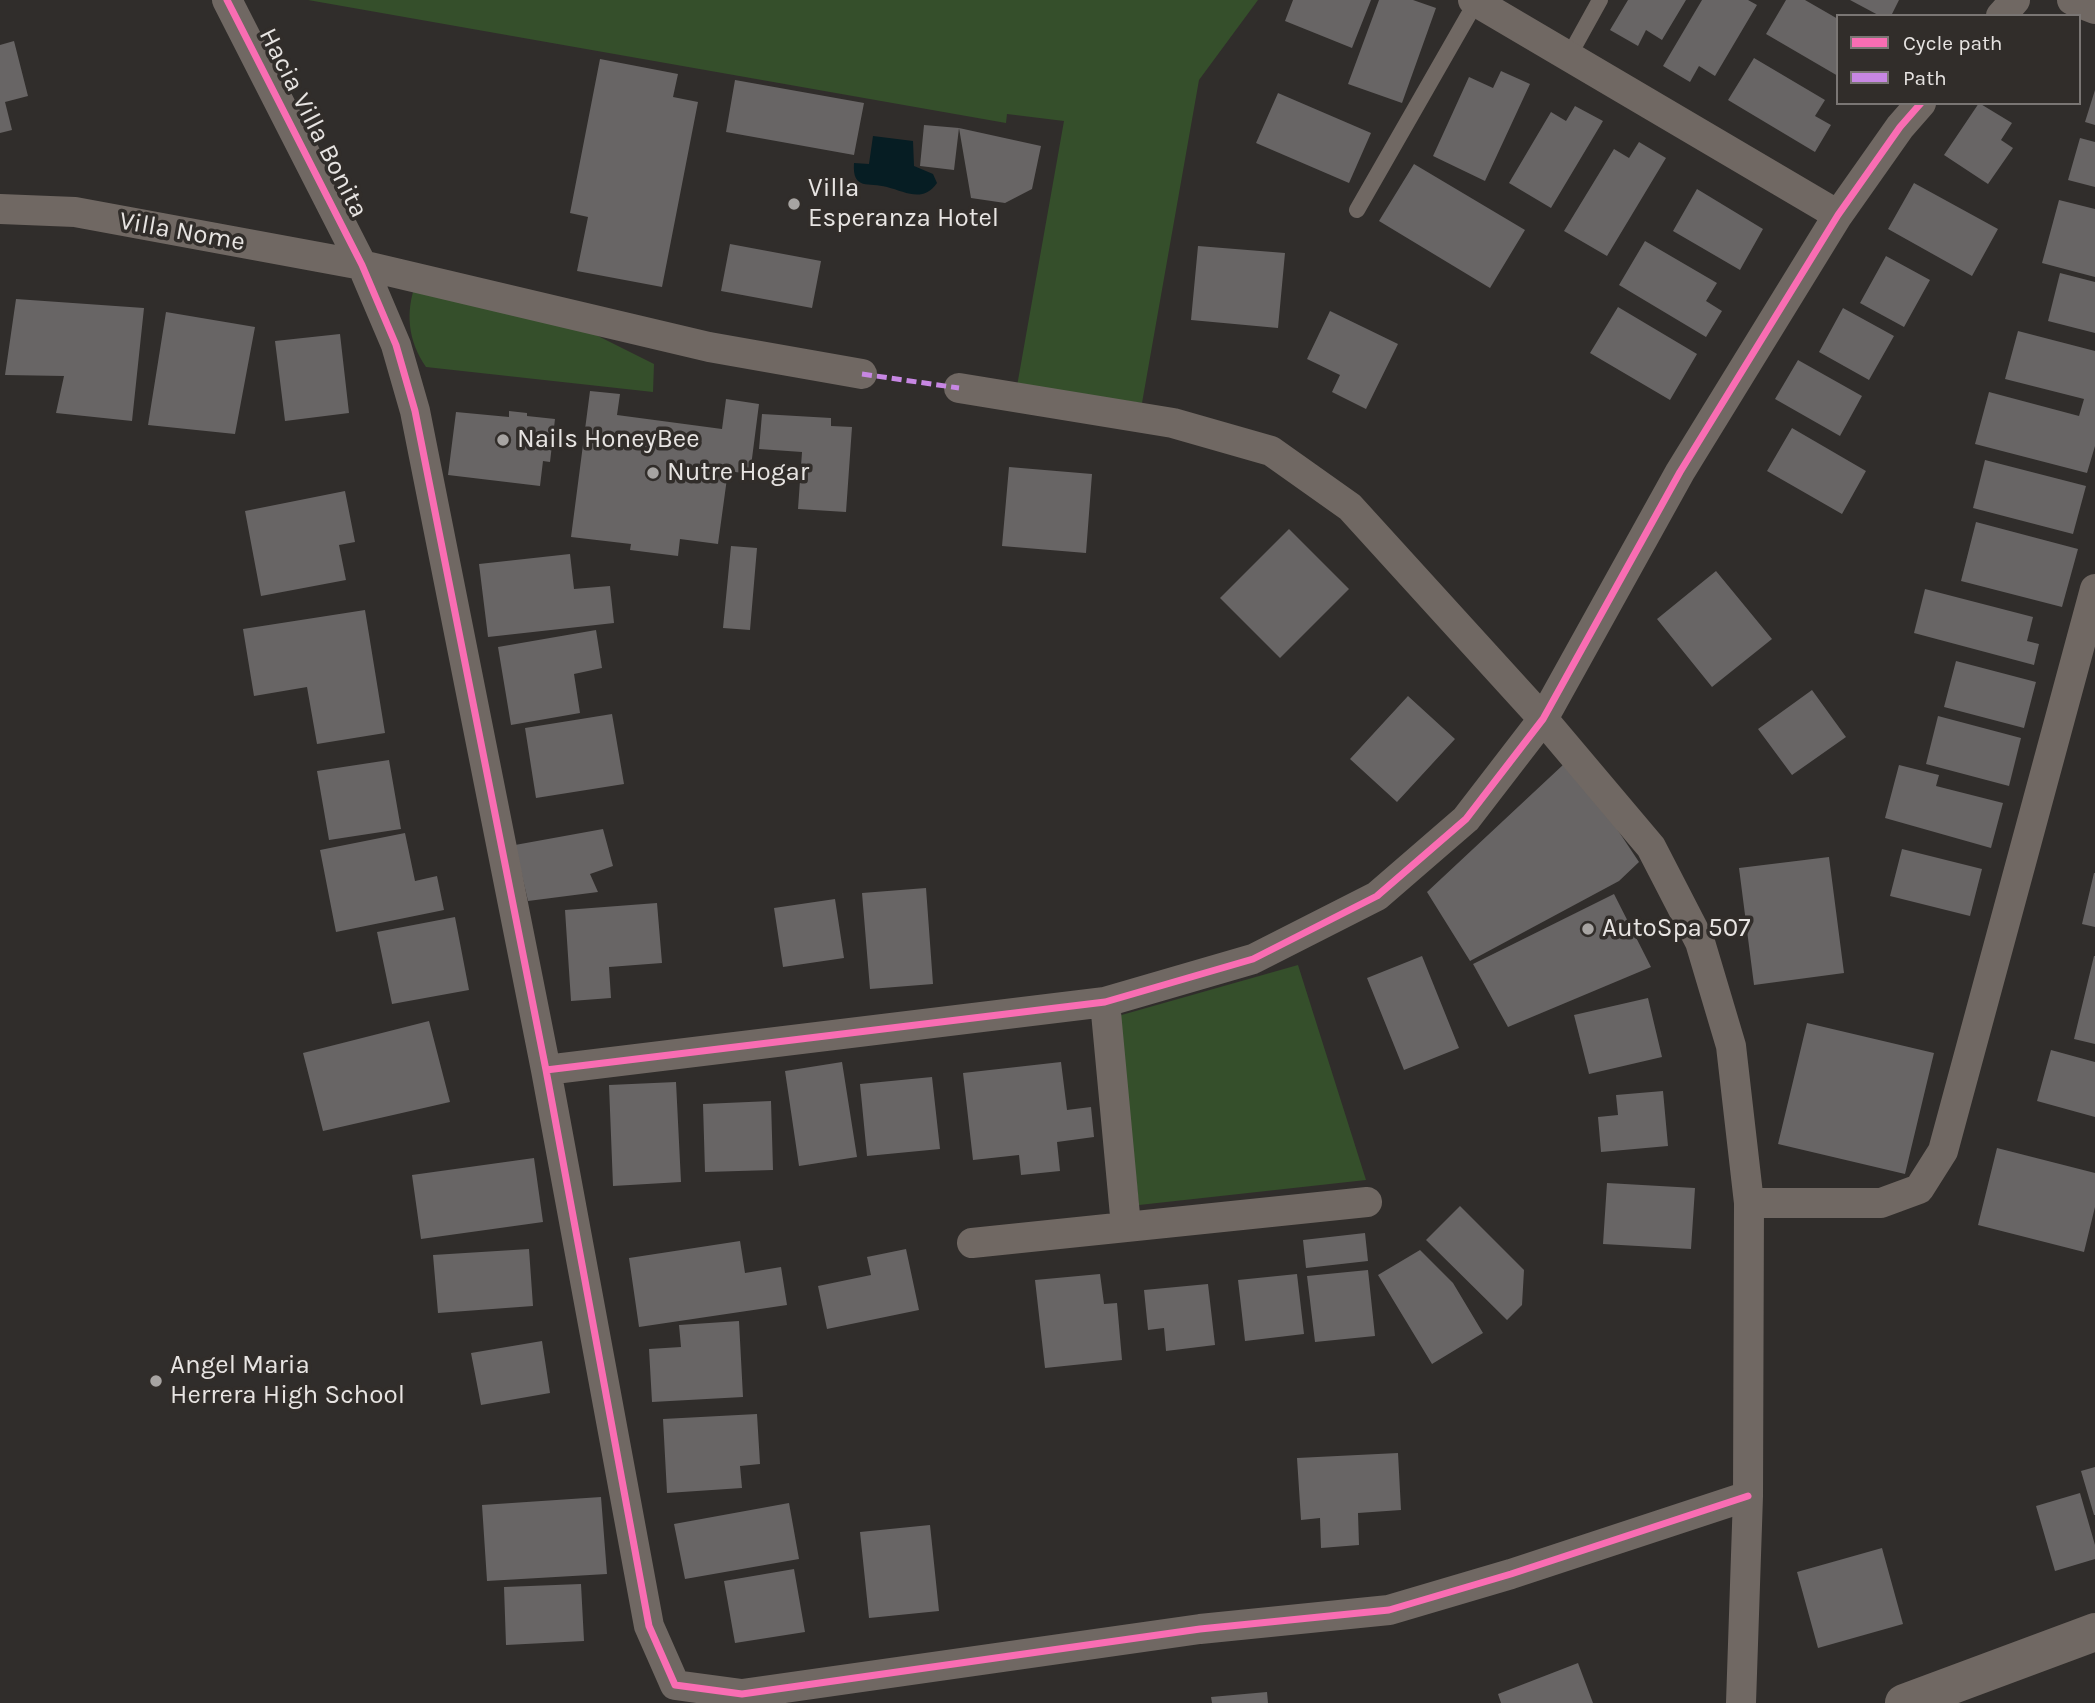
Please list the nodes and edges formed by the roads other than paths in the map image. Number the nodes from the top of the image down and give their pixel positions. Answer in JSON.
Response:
{"nodes":[{"id":1,"x":227,"y":0,"type":"edge"},
{"id":2,"x":1601,"y":0,"type":"edge"},
{"id":3,"x":2015,"y":0,"type":"edge"},
{"id":4,"x":2072,"y":0,"type":"edge"},
{"id":5,"x":1474,"y":1,"type":"edge"},
{"id":6,"x":2095,"y":9,"type":"edge"},
{"id":7,"x":2003,"y":14,"type":"edge"},
{"id":8,"x":1569,"y":56,"type":"junction"},
{"id":9,"x":1920,"y":105,"type":"edge"},
{"id":10,"x":0,"y":209,"type":"edge"},
{"id":11,"x":1357,"y":210,"type":"dead end"},
{"id":12,"x":1838,"y":215,"type":"junction"},
{"id":13,"x":362,"y":265,"type":"junction"},
{"id":14,"x":862,"y":374,"type":"dead end"},
{"id":15,"x":959,"y":388,"type":"dead end"},
{"id":16,"x":2095,"y":589,"type":"edge"},
{"id":17,"x":1543,"y":719,"type":"junction"},
{"id":18,"x":1105,"y":1002,"type":"junction"},
{"id":19,"x":546,"y":1070,"type":"junction"},
{"id":20,"x":1367,"y":1202,"type":"dead end"},
{"id":21,"x":1749,"y":1203,"type":"junction"},
{"id":22,"x":1126,"y":1226,"type":"junction"},
{"id":23,"x":972,"y":1243,"type":"dead end"},
{"id":24,"x":1748,"y":1496,"type":"junction"},
{"id":25,"x":2095,"y":1632,"type":"edge"},
{"id":26,"x":1741,"y":1703,"type":"edge"},
{"id":27,"x":1904,"y":1703,"type":"edge"}],
"edges":[{"from":1,"to":13,"type":"street","name":"Hacia Villa Bonita"},
{"from":2,"to":8,"type":"lane"},
{"from":3,"to":7,"type":"street"},
{"from":4,"to":6,"type":"street"},
{"from":5,"to":8,"type":"street"},
{"from":5,"to":11,"type":"lane"},
{"from":8,"to":12,"type":"street"},
{"from":9,"to":12,"type":"street"},
{"from":10,"to":13,"type":"street","name":"Villa Nome"},
{"from":12,"to":17,"type":"street"},
{"from":13,"to":14,"type":"street","name":"Villa Nome"},
{"from":13,"to":19,"type":"street","name":"Hacia Villa Bonita"},
{"from":15,"to":17,"type":"street"},
{"from":16,"to":21,"type":"street"},
{"from":17,"to":18,"type":"street"},
{"from":17,"to":21,"type":"street"},
{"from":18,"to":19,"type":"street"},
{"from":18,"to":22,"type":"street"},
{"from":19,"to":24,"type":"street","name":"Hacia Villa Bonita"},
{"from":20,"to":22,"type":"street"},
{"from":21,"to":24,"type":"street"},
{"from":22,"to":23,"type":"street"},
{"from":24,"to":26,"type":"street"},
{"from":25,"to":27,"type":"street"}]}
